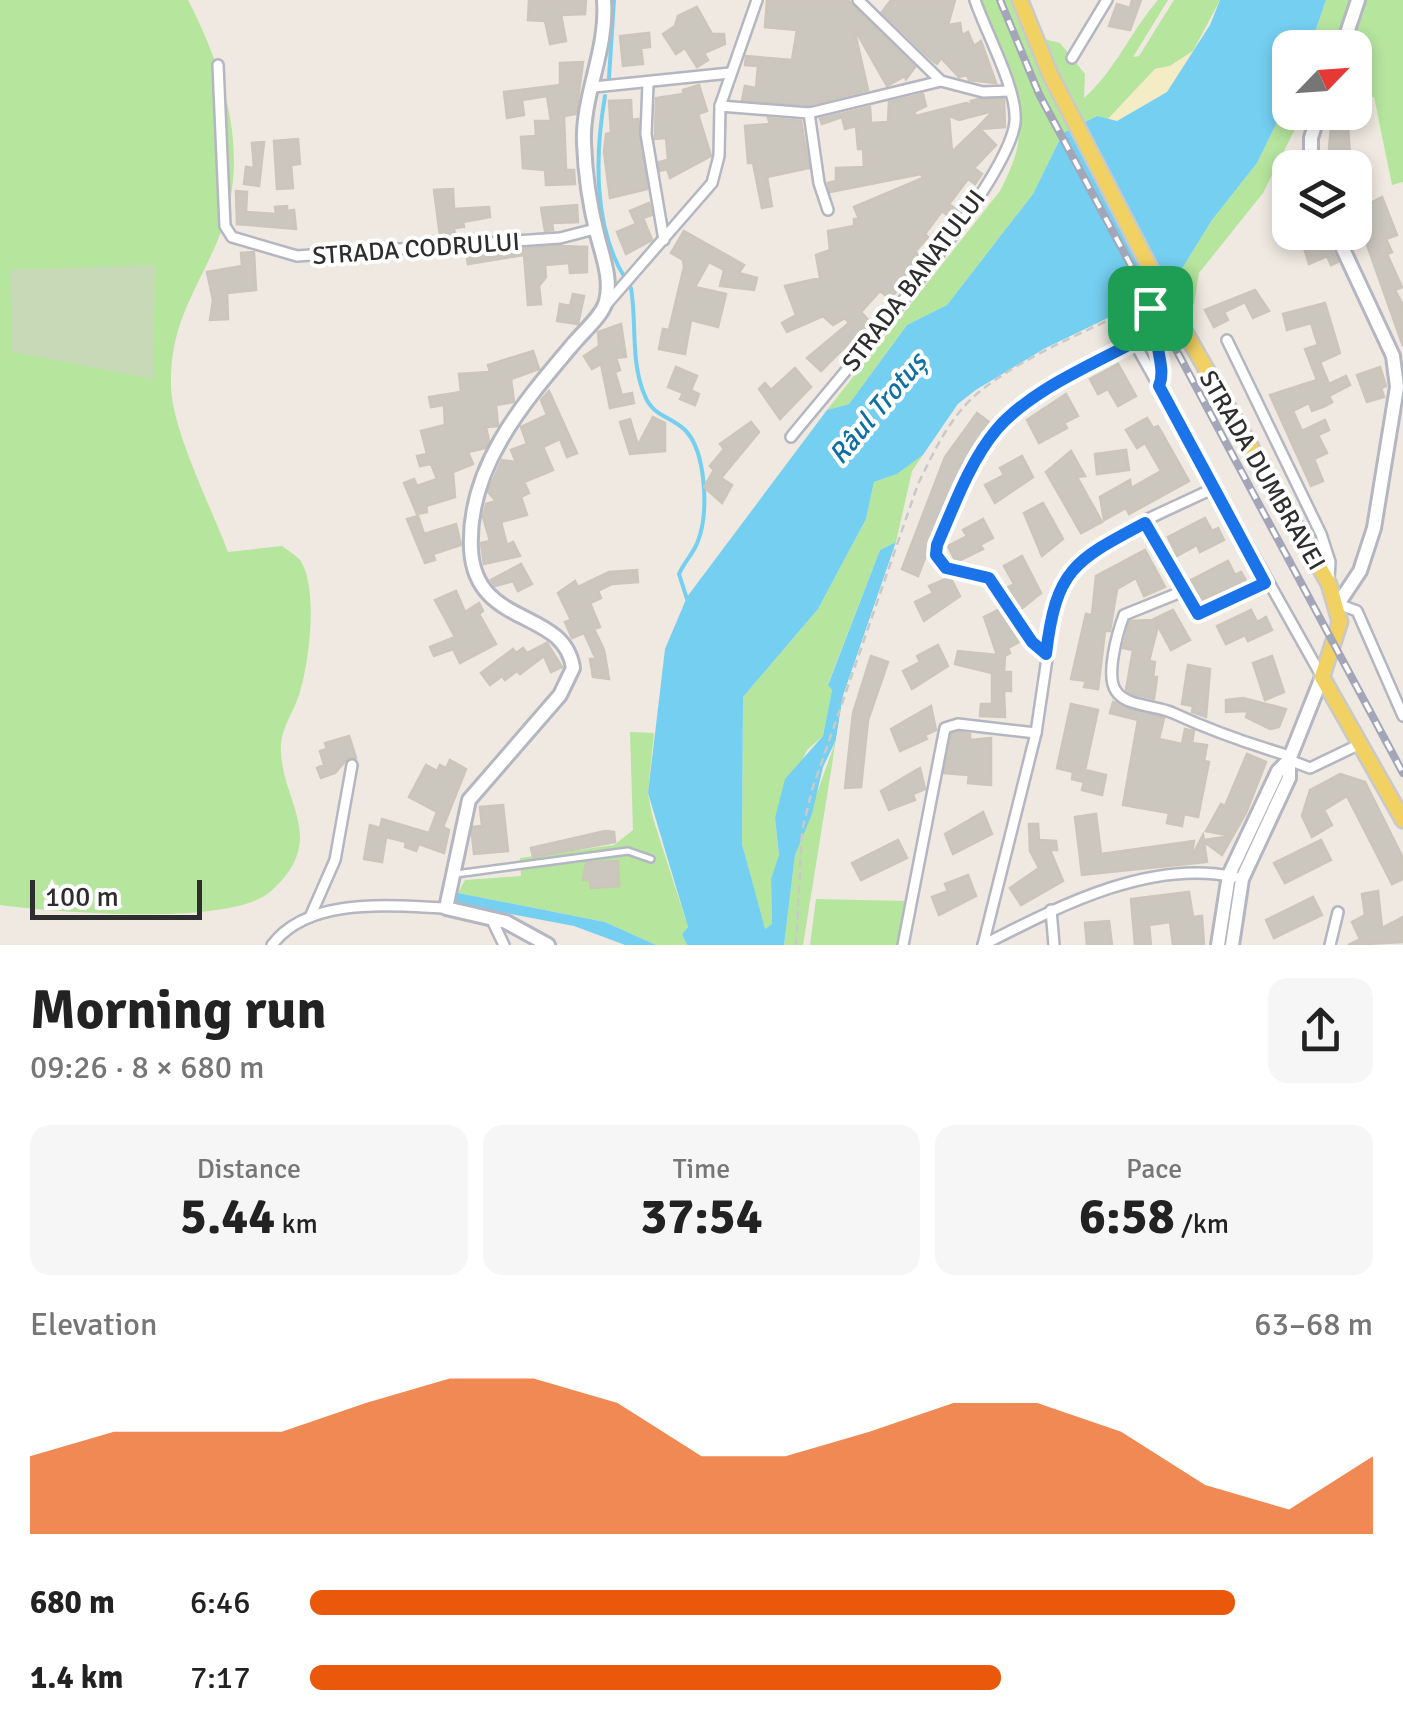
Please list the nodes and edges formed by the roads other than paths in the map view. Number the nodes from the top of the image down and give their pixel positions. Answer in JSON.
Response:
{"nodes":[{"id":1,"x":604,"y":0,"type":"edge"},
{"id":2,"x":757,"y":0,"type":"edge"},
{"id":3,"x":858,"y":0,"type":"edge"},
{"id":4,"x":975,"y":0,"type":"edge"},
{"id":5,"x":1020,"y":0,"type":"edge"},
{"id":6,"x":1107,"y":0,"type":"edge"},
{"id":7,"x":1358,"y":0,"type":"edge"},
{"id":8,"x":1348,"y":30,"type":"edge"},
{"id":9,"x":1072,"y":58,"type":"dead end"},
{"id":10,"x":218,"y":65,"type":"dead end"},
{"id":11,"x":730,"y":73,"type":"junction"},
{"id":12,"x":941,"y":81,"type":"junction"},
{"id":13,"x":648,"y":84,"type":"junction"},
{"id":14,"x":594,"y":87,"type":"junction"},
{"id":15,"x":1010,"y":90,"type":"junction"},
{"id":16,"x":720,"y":106,"type":"junction"},
{"id":17,"x":809,"y":113,"type":"junction"},
{"id":18,"x":828,"y":210,"type":"dead end"},
{"id":19,"x":595,"y":229,"type":"junction"},
{"id":20,"x":664,"y":240,"type":"junction"},
{"id":21,"x":1344,"y":250,"type":"edge"},
{"id":22,"x":606,"y":305,"type":"junction"},
{"id":23,"x":1228,"y":340,"type":"dead end"},
{"id":24,"x":791,"y":437,"type":"dead end"},
{"id":25,"x":1214,"y":488,"type":"junction"},
{"id":26,"x":1145,"y":523,"type":"junction"},
{"id":27,"x":1265,"y":583,"type":"junction"},
{"id":28,"x":1329,"y":584,"type":"junction"},
{"id":29,"x":1181,"y":592,"type":"junction"},
{"id":30,"x":1338,"y":604,"type":"junction"},
{"id":31,"x":1046,"y":654,"type":"junction"},
{"id":32,"x":1322,"y":677,"type":"junction"},
{"id":33,"x":1403,"y":716,"type":"edge"},
{"id":34,"x":1036,"y":733,"type":"junction"},
{"id":35,"x":1362,"y":743,"type":"junction"},
{"id":36,"x":1290,"y":758,"type":"junction"},
{"id":37,"x":352,"y":765,"type":"dead end"},
{"id":38,"x":1403,"y":820,"type":"edge"},
{"id":39,"x":652,"y":859,"type":"dead end"},
{"id":40,"x":456,"y":874,"type":"junction"},
{"id":41,"x":1236,"y":877,"type":"junction"},
{"id":42,"x":446,"y":908,"type":"junction"},
{"id":43,"x":1051,"y":910,"type":"junction"},
{"id":44,"x":1338,"y":912,"type":"dead end"},
{"id":45,"x":310,"y":917,"type":"junction"},
{"id":46,"x":491,"y":918,"type":"junction"},
{"id":47,"x":272,"y":945,"type":"edge"},
{"id":48,"x":504,"y":945,"type":"edge"},
{"id":49,"x":548,"y":945,"type":"edge"},
{"id":50,"x":903,"y":945,"type":"edge"},
{"id":51,"x":983,"y":945,"type":"edge"},
{"id":52,"x":1054,"y":945,"type":"edge"},
{"id":53,"x":1218,"y":945,"type":"edge"},
{"id":54,"x":1232,"y":945,"type":"edge"},
{"id":55,"x":1330,"y":945,"type":"edge"}],
"edges":[{"from":1,"to":14,"type":"street"},
{"from":2,"to":11,"type":"street"},
{"from":3,"to":12,"type":"street"},
{"from":4,"to":15,"type":"street","name":"STRADA BANATULUI"},
{"from":5,"to":28,"type":"main road","name":"STRADA DUMBRAVEI"},
{"from":6,"to":9,"type":"street"},
{"from":7,"to":8,"type":"street"},
{"from":10,"to":19,"type":"street","name":"STRADA CODRULUI"},
{"from":11,"to":13,"type":"street"},
{"from":11,"to":16,"type":"street"},
{"from":12,"to":15,"type":"street"},
{"from":12,"to":17,"type":"street"},
{"from":13,"to":14,"type":"street"},
{"from":13,"to":20,"type":"street"},
{"from":14,"to":19,"type":"street"},
{"from":15,"to":24,"type":"street","name":"STRADA BANATULUI"},
{"from":16,"to":17,"type":"street"},
{"from":16,"to":20,"type":"street"},
{"from":17,"to":18,"type":"street"},
{"from":19,"to":22,"type":"street"},
{"from":20,"to":22,"type":"street"},
{"from":21,"to":30,"type":"street"},
{"from":22,"to":40,"type":"street"},
{"from":23,"to":28,"type":"street"},
{"from":25,"to":26,"type":"street"},
{"from":25,"to":27,"type":"street"},
{"from":25,"to":31,"type":"street"},
{"from":26,"to":29,"type":"street"},
{"from":26,"to":31,"type":"street"},
{"from":27,"to":29,"type":"street"},
{"from":27,"to":32,"type":"street"},
{"from":28,"to":30,"type":"main road","name":"STRADA DUMBRAVEI"},
{"from":29,"to":36,"type":"street"},
{"from":30,"to":32,"type":"main road"},
{"from":30,"to":33,"type":"street"},
{"from":31,"to":34,"type":"street"},
{"from":32,"to":35,"type":"main road"},
{"from":32,"to":36,"type":"street"},
{"from":34,"to":50,"type":"street"},
{"from":34,"to":51,"type":"street"},
{"from":35,"to":36,"type":"street"},
{"from":35,"to":38,"type":"main road"},
{"from":36,"to":41,"type":"street"},
{"from":37,"to":45,"type":"street"},
{"from":39,"to":40,"type":"lane"},
{"from":40,"to":42,"type":"street"},
{"from":41,"to":43,"type":"street"},
{"from":41,"to":53,"type":"street"},
{"from":41,"to":54,"type":"street"},
{"from":42,"to":45,"type":"street"},
{"from":42,"to":46,"type":"street"},
{"from":43,"to":51,"type":"street"},
{"from":43,"to":52,"type":"street"},
{"from":44,"to":55,"type":"street"},
{"from":45,"to":47,"type":"street"},
{"from":46,"to":48,"type":"street"},
{"from":46,"to":49,"type":"street"}]}
